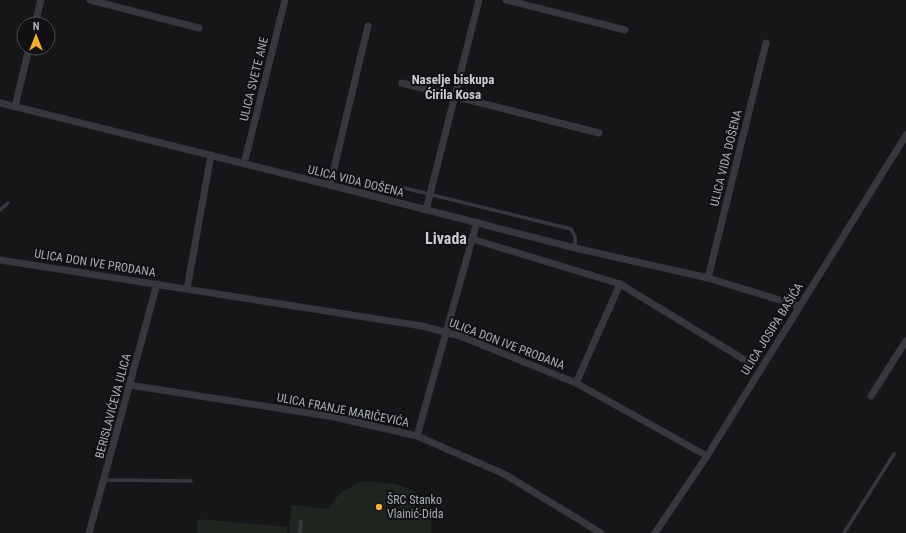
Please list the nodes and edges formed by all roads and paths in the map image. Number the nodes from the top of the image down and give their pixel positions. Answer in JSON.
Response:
{"nodes":[{"id":1,"x":41,"y":0,"type":"edge"},
{"id":2,"x":90,"y":0,"type":"edge"},
{"id":3,"x":285,"y":0,"type":"edge"},
{"id":4,"x":479,"y":0,"type":"edge"},
{"id":5,"x":506,"y":0,"type":"edge"},
{"id":6,"x":37,"y":16,"type":"edge"},
{"id":7,"x":368,"y":26,"type":"dead end"},
{"id":8,"x":200,"y":28,"type":"dead end"},
{"id":9,"x":625,"y":30,"type":"dead end"},
{"id":10,"x":766,"y":43,"type":"dead end"},
{"id":11,"x":27,"y":56,"type":"edge"},
{"id":12,"x":402,"y":83,"type":"dead end"},
{"id":13,"x":455,"y":97,"type":"junction"},
{"id":14,"x":0,"y":103,"type":"edge"},
{"id":15,"x":15,"y":107,"type":"junction"},
{"id":16,"x":599,"y":133,"type":"dead end"},
{"id":17,"x":906,"y":135,"type":"edge"},
{"id":18,"x":211,"y":155,"type":"junction"},
{"id":19,"x":244,"y":164,"type":"junction"},
{"id":20,"x":330,"y":185,"type":"junction"},
{"id":21,"x":400,"y":187,"type":"dead end"},
{"id":22,"x":430,"y":194,"type":"junction"},
{"id":23,"x":8,"y":203,"type":"dead end"},
{"id":24,"x":0,"y":210,"type":"edge"},
{"id":25,"x":426,"y":210,"type":"junction"},
{"id":26,"x":477,"y":222,"type":"junction"},
{"id":27,"x":472,"y":238,"type":"junction"},
{"id":28,"x":575,"y":248,"type":"junction"},
{"id":29,"x":0,"y":260,"type":"edge"},
{"id":30,"x":708,"y":278,"type":"junction"},
{"id":31,"x":157,"y":284,"type":"junction"},
{"id":32,"x":620,"y":284,"type":"junction"},
{"id":33,"x":187,"y":289,"type":"junction"},
{"id":34,"x":799,"y":306,"type":"junction"},
{"id":35,"x":447,"y":332,"type":"junction"},
{"id":36,"x":906,"y":341,"type":"edge"},
{"id":37,"x":748,"y":362,"type":"dead end"},
{"id":38,"x":576,"y":383,"type":"junction"},
{"id":39,"x":130,"y":385,"type":"junction"},
{"id":40,"x":870,"y":396,"type":"dead end"},
{"id":41,"x":417,"y":436,"type":"junction"},
{"id":42,"x":894,"y":454,"type":"dead end"},
{"id":43,"x":707,"y":456,"type":"junction"},
{"id":44,"x":104,"y":480,"type":"junction"},
{"id":45,"x":191,"y":481,"type":"dead end"},
{"id":46,"x":301,"y":521,"type":"dead end"},
{"id":47,"x":89,"y":533,"type":"edge"},
{"id":48,"x":300,"y":533,"type":"edge"},
{"id":49,"x":601,"y":533,"type":"edge"},
{"id":50,"x":655,"y":533,"type":"edge"},
{"id":51,"x":844,"y":533,"type":"edge"}],
"edges":[{"from":1,"to":6,"type":"street"},
{"from":2,"to":8,"type":"street"},
{"from":3,"to":19,"type":"street","name":"ULICA SVETE ANE"},
{"from":4,"to":13,"type":"street"},
{"from":5,"to":9,"type":"street"},
{"from":7,"to":20,"type":"street"},
{"from":10,"to":30,"type":"street","name":"ULICA VIDA DOŠENA"},
{"from":11,"to":15,"type":"street"},
{"from":12,"to":13,"type":"street"},
{"from":13,"to":16,"type":"street"},
{"from":13,"to":22,"type":"street"},
{"from":14,"to":15,"type":"street","name":"ULICA VIDA DOŠENA"},
{"from":15,"to":18,"type":"street","name":"ULICA VIDA DOŠENA"},
{"from":17,"to":34,"type":"street","name":"ULICA JOSIPA BAŠIĆA"},
{"from":18,"to":19,"type":"street","name":"ULICA VIDA DOŠENA"},
{"from":18,"to":33,"type":"street"},
{"from":19,"to":20,"type":"street","name":"ULICA VIDA DOŠENA"},
{"from":20,"to":25,"type":"street","name":"ULICA VIDA DOŠENA"},
{"from":21,"to":22,"type":"lane"},
{"from":22,"to":25,"type":"street"},
{"from":22,"to":28,"type":"lane"},
{"from":23,"to":24,"type":"lane"},
{"from":25,"to":26,"type":"street","name":"ULICA VIDA DOŠENA"},
{"from":26,"to":27,"type":"street"},
{"from":26,"to":28,"type":"street","name":"ULICA VIDA DOŠENA"},
{"from":27,"to":32,"type":"street"},
{"from":27,"to":35,"type":"street"},
{"from":28,"to":30,"type":"street","name":"ULICA VIDA DOŠENA"},
{"from":29,"to":31,"type":"street","name":"ULICA DON IVE PRODANA"},
{"from":30,"to":34,"type":"street","name":"ULICA VIDA DOŠENA"},
{"from":31,"to":33,"type":"street","name":"ULICA DON IVE PRODANA"},
{"from":31,"to":39,"type":"street","name":"BERISLAVIĆEVA ULICA"},
{"from":32,"to":37,"type":"street"},
{"from":32,"to":38,"type":"street"},
{"from":33,"to":35,"type":"street","name":"ULICA DON IVE PRODANA"},
{"from":34,"to":43,"type":"street","name":"ULICA JOSIPA BAŠIĆA"},
{"from":35,"to":38,"type":"street","name":"ULICA DON IVE PRODANA"},
{"from":35,"to":41,"type":"street"},
{"from":36,"to":40,"type":"street"},
{"from":38,"to":43,"type":"street","name":"ULICA DON IVE PRODANA"},
{"from":39,"to":41,"type":"street","name":"ULICA FRANJE MARIČEVIĆA"},
{"from":39,"to":44,"type":"street","name":"BERISLAVIĆEVA ULICA"},
{"from":41,"to":49,"type":"street","name":"ULICA FRANJE MARIČEVIĆA"},
{"from":42,"to":51,"type":"lane"},
{"from":43,"to":50,"type":"street","name":"ULICA JOSIPA BAŠIĆA"},
{"from":44,"to":45,"type":"lane"},
{"from":44,"to":47,"type":"street","name":"BERISLAVIĆEVA ULICA"},
{"from":46,"to":48,"type":"lane"}]}
